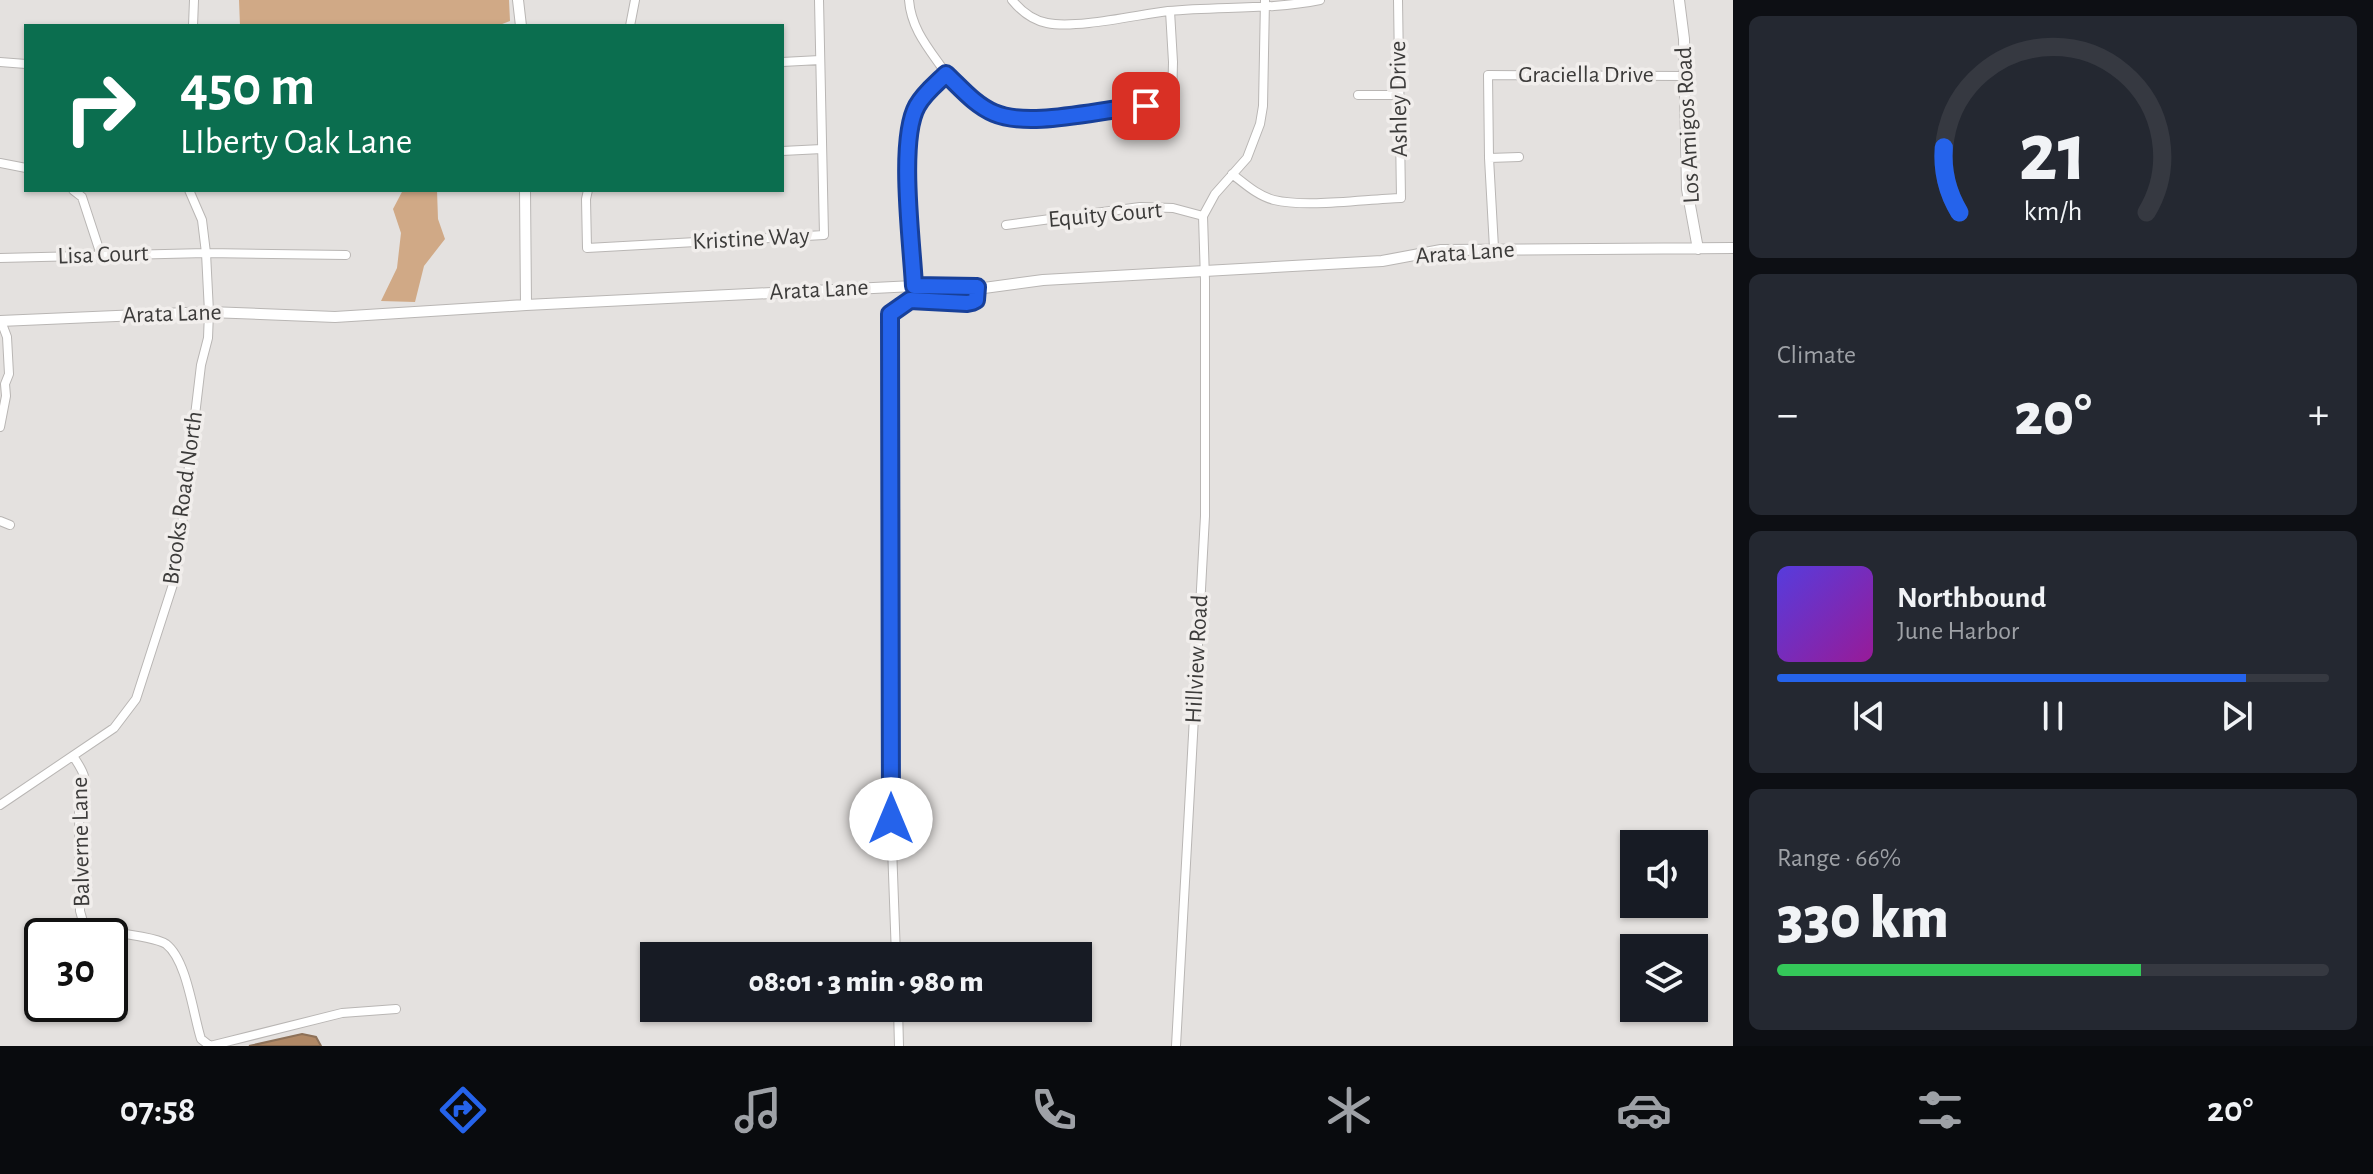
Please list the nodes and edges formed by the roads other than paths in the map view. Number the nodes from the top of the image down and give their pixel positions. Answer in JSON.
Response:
{"nodes":[{"id":1,"x":194,"y":0,"type":"edge"},
{"id":2,"x":518,"y":0,"type":"edge"},
{"id":3,"x":635,"y":0,"type":"edge"},
{"id":4,"x":819,"y":0,"type":"edge"},
{"id":5,"x":909,"y":0,"type":"edge"},
{"id":6,"x":1012,"y":0,"type":"edge"},
{"id":7,"x":1320,"y":0,"type":"edge"},
{"id":8,"x":1398,"y":0,"type":"edge"},
{"id":9,"x":1679,"y":0,"type":"edge"},
{"id":10,"x":1265,"y":3,"type":"edge"},
{"id":11,"x":1170,"y":11,"type":"junction"},
{"id":12,"x":193,"y":24,"type":"edge"},
{"id":13,"x":521,"y":24,"type":"edge"},
{"id":14,"x":630,"y":24,"type":"edge"},
{"id":15,"x":820,"y":60,"type":"junction"},
{"id":16,"x":0,"y":62,"type":"edge"},
{"id":17,"x":784,"y":62,"type":"edge"},
{"id":18,"x":24,"y":64,"type":"edge"},
{"id":19,"x":946,"y":74,"type":"junction"},
{"id":20,"x":1685,"y":76,"type":"junction"},
{"id":21,"x":1358,"y":95,"type":"dead end"},
{"id":22,"x":1399,"y":95,"type":"junction"},
{"id":23,"x":822,"y":149,"type":"junction"},
{"id":24,"x":784,"y":151,"type":"edge"},
{"id":25,"x":1519,"y":157,"type":"dead end"},
{"id":26,"x":1489,"y":158,"type":"junction"},
{"id":27,"x":0,"y":163,"type":"edge"},
{"id":28,"x":24,"y":168,"type":"edge"},
{"id":29,"x":1232,"y":174,"type":"junction"},
{"id":30,"x":76,"y":192,"type":"edge"},
{"id":31,"x":190,"y":192,"type":"edge"},
{"id":32,"x":525,"y":192,"type":"edge"},
{"id":33,"x":588,"y":192,"type":"edge"},
{"id":34,"x":1203,"y":216,"type":"junction"},
{"id":35,"x":1006,"y":225,"type":"dead end"},
{"id":36,"x":1494,"y":248,"type":"junction"},
{"id":37,"x":1733,"y":248,"type":"edge"},
{"id":38,"x":1698,"y":249,"type":"junction"},
{"id":39,"x":206,"y":253,"type":"junction"},
{"id":40,"x":101,"y":255,"type":"junction"},
{"id":41,"x":346,"y":255,"type":"dead end"},
{"id":42,"x":0,"y":258,"type":"edge"},
{"id":43,"x":1205,"y":271,"type":"junction"},
{"id":44,"x":914,"y":286,"type":"junction"},
{"id":45,"x":977,"y":287,"type":"junction"},
{"id":46,"x":526,"y":305,"type":"junction"},
{"id":47,"x":209,"y":312,"type":"junction"},
{"id":48,"x":0,"y":322,"type":"edge"},
{"id":49,"x":3,"y":380,"type":"edge"},
{"id":50,"x":1,"y":422,"type":"edge"},
{"id":51,"x":0,"y":521,"type":"edge"},
{"id":52,"x":10,"y":525,"type":"dead end"},
{"id":53,"x":73,"y":756,"type":"junction"},
{"id":54,"x":0,"y":805,"type":"edge"},
{"id":55,"x":895,"y":942,"type":"edge"},
{"id":56,"x":396,"y":1009,"type":"dead end"},
{"id":57,"x":898,"y":1022,"type":"edge"},
{"id":58,"x":899,"y":1046,"type":"edge"},
{"id":59,"x":1176,"y":1046,"type":"edge"}],
"edges":[{"from":1,"to":12,"type":"street"},
{"from":2,"to":13,"type":"street"},
{"from":3,"to":14,"type":"street"},
{"from":4,"to":15,"type":"street","name":"Kristine Way"},
{"from":5,"to":19,"type":"street"},
{"from":6,"to":11,"type":"street"},
{"from":7,"to":10,"type":"street"},
{"from":8,"to":22,"type":"street","name":"Ashley Drive"},
{"from":9,"to":20,"type":"street","name":"Los Amigos Road"},
{"from":10,"to":11,"type":"street"},
{"from":10,"to":29,"type":"street"},
{"from":11,"to":19,"type":"street"},
{"from":15,"to":17,"type":"street"},
{"from":15,"to":23,"type":"street","name":"Kristine Way"},
{"from":16,"to":18,"type":"street"},
{"from":19,"to":44,"type":"street"},
{"from":20,"to":26,"type":"street","name":"Graciella Drive"},
{"from":20,"to":38,"type":"street","name":"Los Amigos Road"},
{"from":21,"to":22,"type":"street"},
{"from":22,"to":29,"type":"street","name":"Ashley Drive"},
{"from":23,"to":24,"type":"street"},
{"from":23,"to":33,"type":"street","name":"Kristine Way"},
{"from":25,"to":26,"type":"street"},
{"from":26,"to":36,"type":"street"},
{"from":27,"to":28,"type":"street"},
{"from":29,"to":34,"type":"street"},
{"from":30,"to":40,"type":"street"},
{"from":31,"to":39,"type":"street","name":"Brooks Road North"},
{"from":32,"to":46,"type":"street"},
{"from":34,"to":35,"type":"street","name":"Equity Court"},
{"from":34,"to":43,"type":"street","name":"Hillview Road"},
{"from":36,"to":38,"type":"street","name":"Arata Lane"},
{"from":36,"to":43,"type":"street","name":"Arata Lane"},
{"from":37,"to":38,"type":"street","name":"Arata Lane"},
{"from":39,"to":40,"type":"street","name":"Lisa Court"},
{"from":39,"to":41,"type":"street","name":"Lisa Court"},
{"from":39,"to":47,"type":"street","name":"Brooks Road North"},
{"from":40,"to":42,"type":"street","name":"Lisa Court"},
{"from":43,"to":45,"type":"street","name":"Arata Lane"},
{"from":43,"to":59,"type":"street","name":"Hillview Road"},
{"from":44,"to":45,"type":"street","name":"Arata Lane"},
{"from":44,"to":46,"type":"street","name":"Arata Lane"},
{"from":45,"to":55,"type":"street"},
{"from":46,"to":47,"type":"street","name":"Arata Lane"},
{"from":47,"to":48,"type":"street","name":"Arata Lane"},
{"from":47,"to":53,"type":"street","name":"Brooks Road North"},
{"from":48,"to":49,"type":"street"},
{"from":49,"to":50,"type":"street"},
{"from":51,"to":52,"type":"street"},
{"from":53,"to":54,"type":"street","name":"Brooks Road North"},
{"from":53,"to":56,"type":"street","name":"Balverne Lane"},
{"from":57,"to":58,"type":"street"}]}
